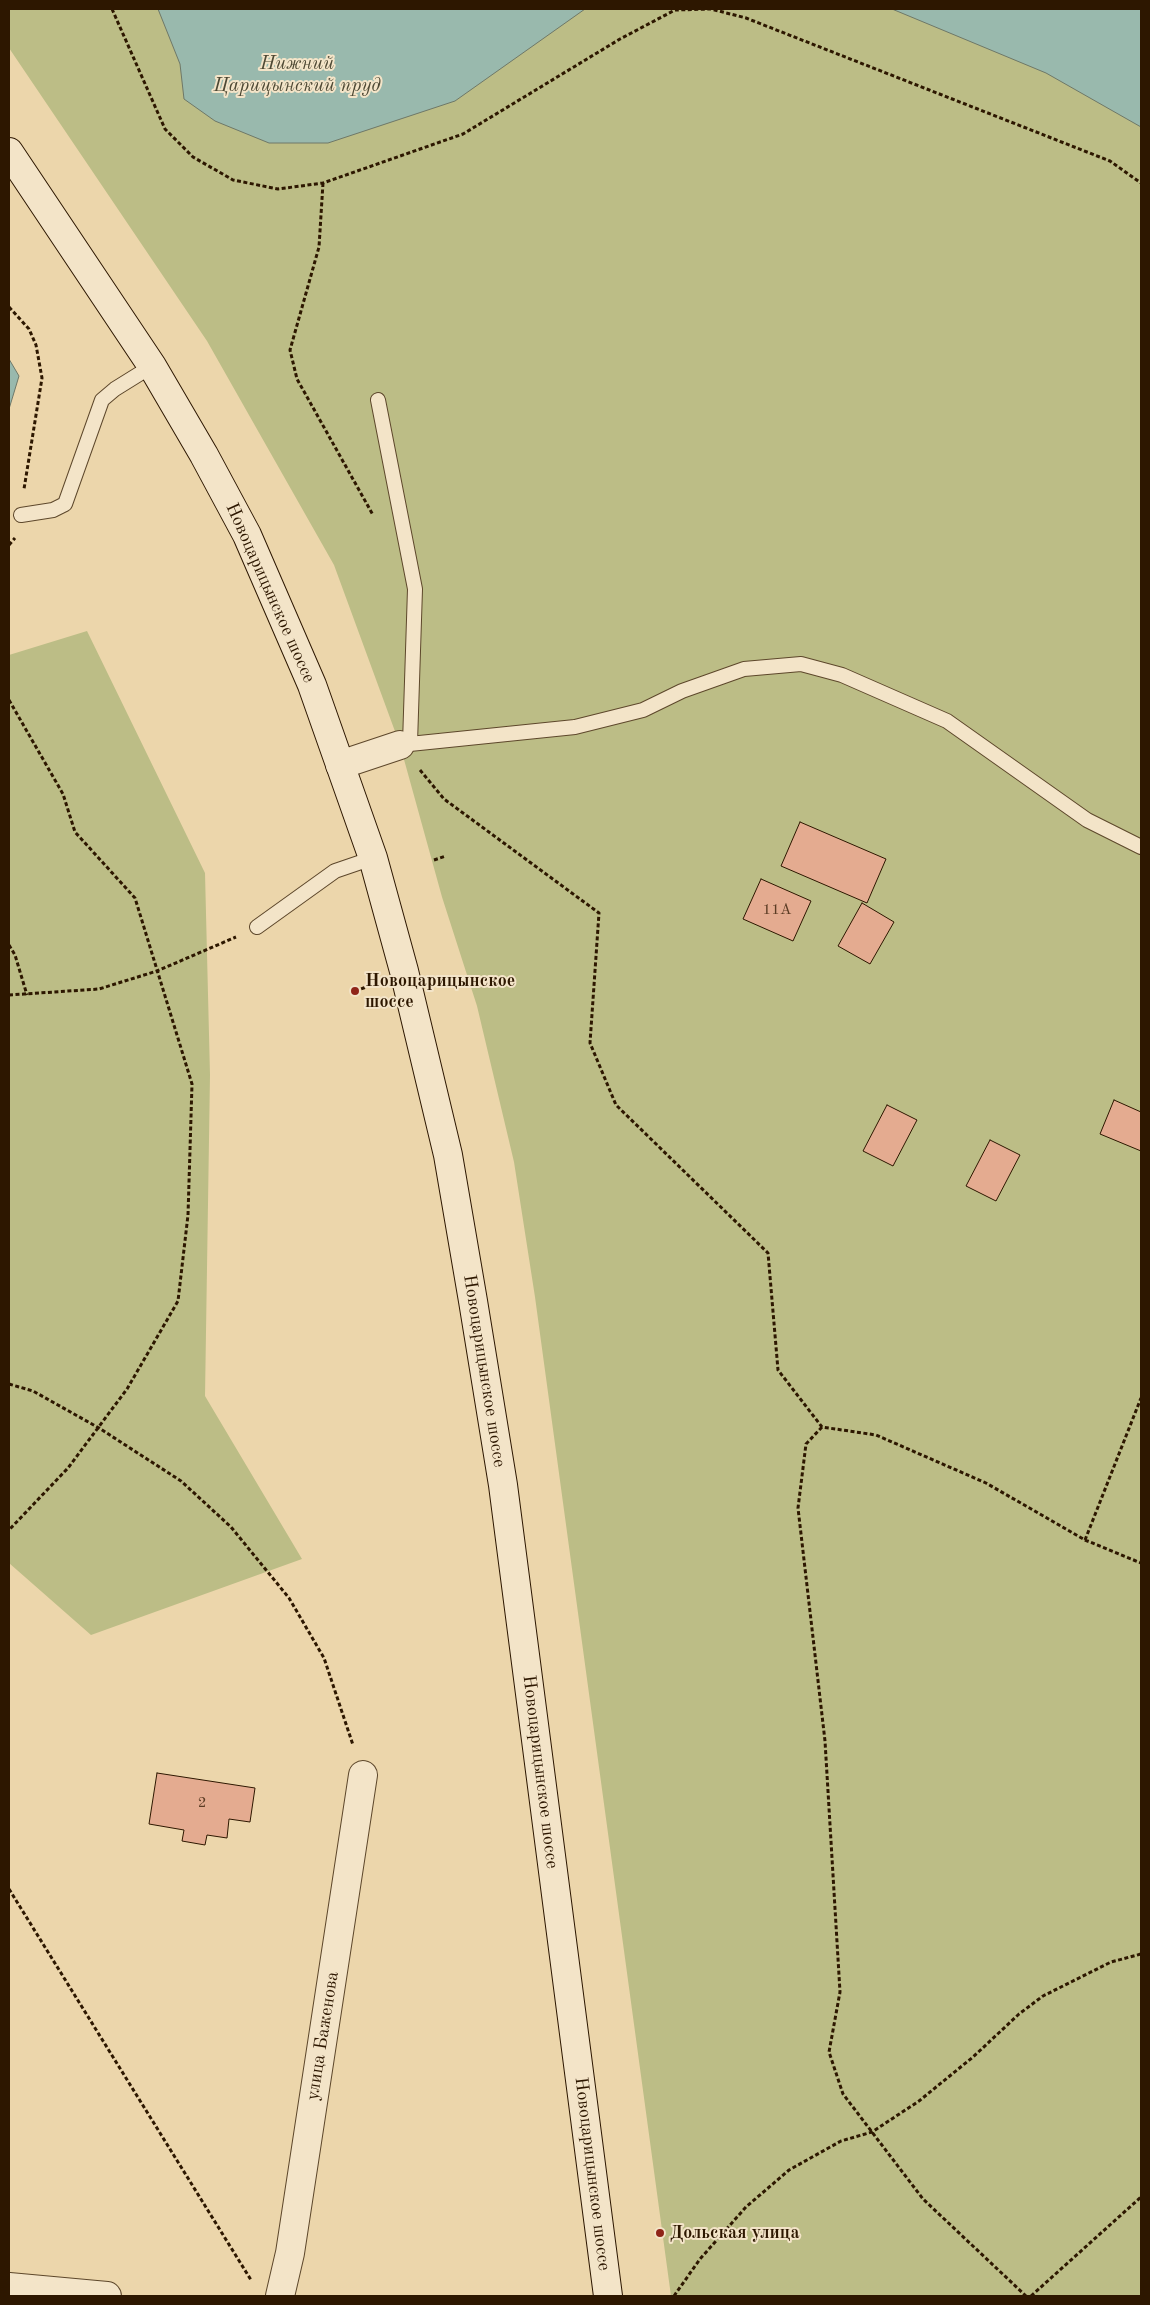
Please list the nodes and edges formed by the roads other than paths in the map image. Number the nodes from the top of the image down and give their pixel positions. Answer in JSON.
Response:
{"nodes":[{"id":1,"x":9,"y":152,"type":"edge"},
{"id":2,"x":152,"y":366,"type":"junction"},
{"id":3,"x":378,"y":400,"type":"dead end"},
{"id":4,"x":21,"y":515,"type":"road end"},
{"id":5,"x":405,"y":744,"type":"junction"},
{"id":6,"x":340,"y":765,"type":"junction"},
{"id":7,"x":1141,"y":847,"type":"edge"},
{"id":8,"x":373,"y":858,"type":"junction"},
{"id":9,"x":257,"y":927,"type":"road end"},
{"id":10,"x":363,"y":1775,"type":"road end"},
{"id":11,"x":9,"y":2286,"type":"edge"},
{"id":12,"x":107,"y":2296,"type":"edge"},
{"id":13,"x":280,"y":2296,"type":"edge"},
{"id":14,"x":608,"y":2296,"type":"edge"}],
"edges":[{"from":1,"to":2,"type":"main road","name":"Новоцарицынское шоссе"},
{"from":2,"to":4,"type":"lane"},
{"from":2,"to":6,"type":"main road","name":"Новоцарицынское шоссе"},
{"from":3,"to":5,"type":"lane"},
{"from":5,"to":6,"type":"main road"},
{"from":5,"to":7,"type":"lane"},
{"from":6,"to":8,"type":"main road","name":"Новоцарицынское шоссе"},
{"from":8,"to":9,"type":"lane"},
{"from":8,"to":14,"type":"main road","name":"Новоцарицынское шоссе"},
{"from":10,"to":13,"type":"main road","name":"улица Баженова"},
{"from":11,"to":12,"type":"main road"}]}
